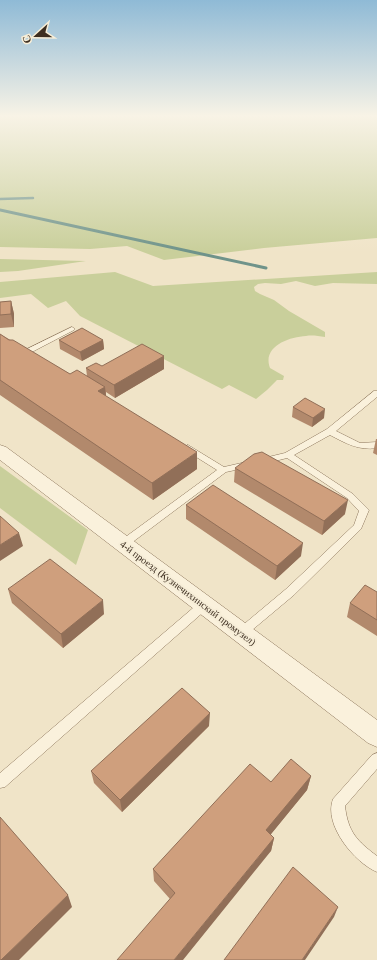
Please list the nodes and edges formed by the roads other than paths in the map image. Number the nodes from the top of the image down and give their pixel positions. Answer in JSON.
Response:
{"nodes":[{"id":1,"x":72,"y":329,"type":"dead end"},
{"id":2,"x":19,"y":344,"type":"edge"},
{"id":3,"x":377,"y":393,"type":"edge"},
{"id":4,"x":330,"y":431,"type":"junction"},
{"id":5,"x":183,"y":445,"type":"edge"},
{"id":6,"x":377,"y":445,"type":"edge"},
{"id":7,"x":0,"y":451,"type":"edge"},
{"id":8,"x":288,"y":455,"type":"junction"},
{"id":9,"x":223,"y":470,"type":"junction"},
{"id":10,"x":123,"y":544,"type":"junction"},
{"id":11,"x":204,"y":605,"type":"junction"},
{"id":12,"x":241,"y":633,"type":"junction"},
{"id":13,"x":377,"y":735,"type":"edge"},
{"id":14,"x":377,"y":759,"type":"edge"},
{"id":15,"x":0,"y":782,"type":"edge"},
{"id":16,"x":377,"y":865,"type":"edge"}],
"edges":[{"from":1,"to":2,"type":"lane"},
{"from":3,"to":4,"type":"lane"},
{"from":4,"to":6,"type":"lane"},
{"from":4,"to":8,"type":"lane"},
{"from":5,"to":9,"type":"lane"},
{"from":7,"to":10,"type":"street","name":"4-й проезд (Кузнечихинский промузел)"},
{"from":8,"to":9,"type":"lane"},
{"from":8,"to":12,"type":"lane"},
{"from":9,"to":10,"type":"lane"},
{"from":10,"to":11,"type":"street","name":"4-й проезд (Кузнечихинский промузел)"},
{"from":11,"to":12,"type":"street","name":"4-й проезд (Кузнечихинский промузел)"},
{"from":11,"to":15,"type":"lane"},
{"from":12,"to":13,"type":"street","name":"4-й проезд (Кузнечихинский промузел)"},
{"from":14,"to":16,"type":"lane"}]}
